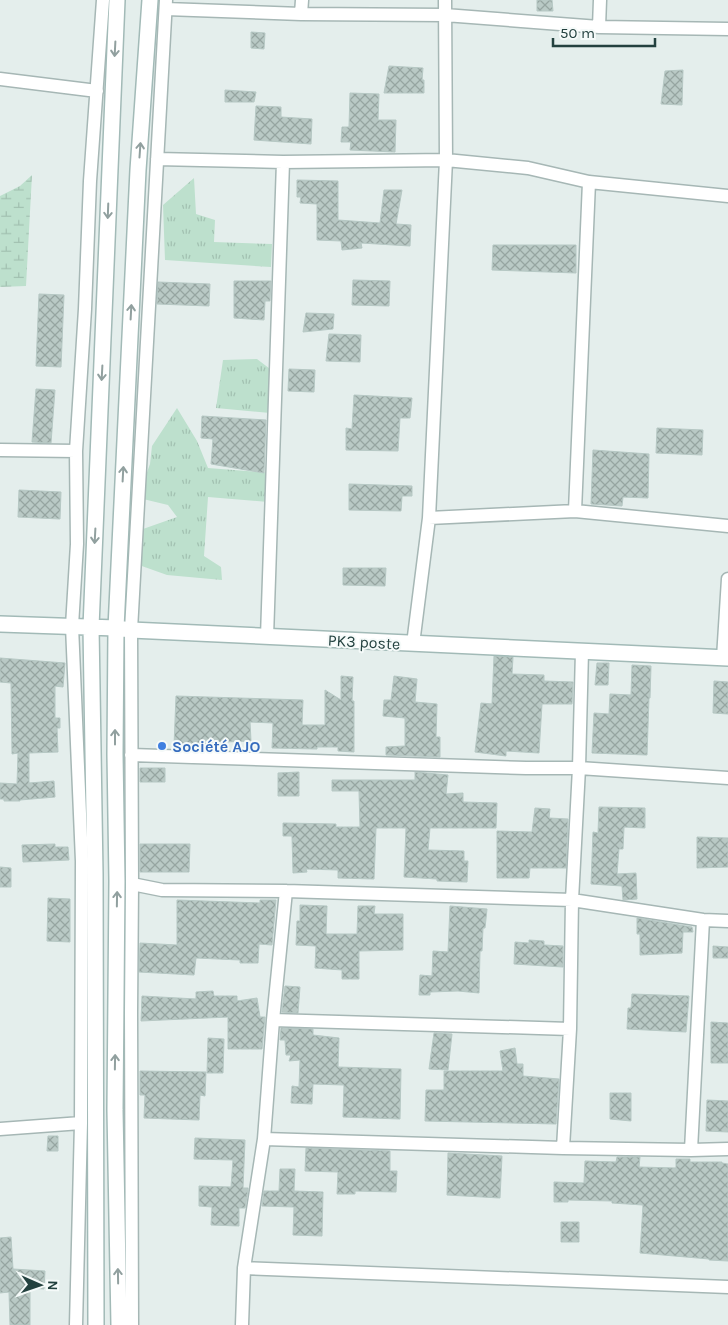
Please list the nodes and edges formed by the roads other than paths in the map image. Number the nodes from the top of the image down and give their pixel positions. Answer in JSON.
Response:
{"nodes":[{"id":1,"x":103,"y":0,"type":"edge"},
{"id":2,"x":117,"y":0,"type":"edge"},
{"id":3,"x":150,"y":0,"type":"edge"},
{"id":4,"x":302,"y":0,"type":"edge"},
{"id":5,"x":445,"y":0,"type":"edge"},
{"id":6,"x":600,"y":0,"type":"edge"},
{"id":7,"x":166,"y":4,"type":"edge"},
{"id":8,"x":301,"y":14,"type":"junction"},
{"id":9,"x":444,"y":14,"type":"junction"},
{"id":10,"x":599,"y":27,"type":"junction"},
{"id":11,"x":728,"y":29,"type":"edge"},
{"id":12,"x":0,"y":79,"type":"edge"},
{"id":13,"x":97,"y":91,"type":"junction"},
{"id":14,"x":157,"y":159,"type":"junction"},
{"id":15,"x":446,"y":160,"type":"junction"},
{"id":16,"x":283,"y":162,"type":"junction"},
{"id":17,"x":589,"y":182,"type":"junction"},
{"id":18,"x":728,"y":196,"type":"edge"},
{"id":19,"x":0,"y":450,"type":"edge"},
{"id":20,"x":76,"y":451,"type":"junction"},
{"id":21,"x":574,"y":511,"type":"junction"},
{"id":22,"x":429,"y":518,"type":"junction"},
{"id":23,"x":728,"y":526,"type":"edge"},
{"id":24,"x":728,"y":579,"type":"edge"},
{"id":25,"x":0,"y":624,"type":"edge"},
{"id":26,"x":72,"y":626,"type":"junction"},
{"id":27,"x":91,"y":628,"type":"junction"},
{"id":28,"x":116,"y":628,"type":"junction"},
{"id":29,"x":131,"y":630,"type":"junction"},
{"id":30,"x":267,"y":637,"type":"junction"},
{"id":31,"x":413,"y":644,"type":"junction"},
{"id":32,"x":582,"y":651,"type":"junction"},
{"id":33,"x":725,"y":658,"type":"edge"},
{"id":34,"x":131,"y":755,"type":"junction"},
{"id":35,"x":579,"y":768,"type":"junction"},
{"id":36,"x":728,"y":778,"type":"edge"},
{"id":37,"x":132,"y":884,"type":"junction"},
{"id":38,"x":286,"y":891,"type":"junction"},
{"id":39,"x":572,"y":900,"type":"junction"},
{"id":40,"x":703,"y":920,"type":"junction"},
{"id":41,"x":728,"y":921,"type":"edge"},
{"id":42,"x":273,"y":1020,"type":"junction"},
{"id":43,"x":570,"y":1029,"type":"junction"},
{"id":44,"x":81,"y":1123,"type":"junction"},
{"id":45,"x":0,"y":1129,"type":"edge"},
{"id":46,"x":264,"y":1139,"type":"junction"},
{"id":47,"x":563,"y":1148,"type":"junction"},
{"id":48,"x":728,"y":1149,"type":"edge"},
{"id":49,"x":691,"y":1150,"type":"junction"},
{"id":50,"x":244,"y":1268,"type":"junction"},
{"id":51,"x":728,"y":1287,"type":"edge"},
{"id":52,"x":76,"y":1325,"type":"edge"},
{"id":53,"x":96,"y":1325,"type":"edge"},
{"id":54,"x":119,"y":1325,"type":"edge"},
{"id":55,"x":132,"y":1325,"type":"edge"},
{"id":56,"x":242,"y":1325,"type":"edge"}],
"edges":[{"from":1,"to":13,"type":"street"},
{"from":2,"to":27,"type":"street","one_way":true},
{"from":28,"to":3,"type":"street","one_way":true},
{"from":4,"to":8,"type":"street"},
{"from":5,"to":9,"type":"street"},
{"from":6,"to":10,"type":"street"},
{"from":7,"to":8,"type":"street"},
{"from":7,"to":14,"type":"street"},
{"from":8,"to":9,"type":"street"},
{"from":9,"to":10,"type":"street"},
{"from":9,"to":15,"type":"street"},
{"from":10,"to":11,"type":"street"},
{"from":12,"to":13,"type":"street"},
{"from":13,"to":20,"type":"street"},
{"from":14,"to":16,"type":"street"},
{"from":14,"to":29,"type":"street"},
{"from":15,"to":16,"type":"street"},
{"from":15,"to":17,"type":"street"},
{"from":15,"to":22,"type":"street"},
{"from":16,"to":30,"type":"street"},
{"from":17,"to":18,"type":"street"},
{"from":17,"to":21,"type":"street"},
{"from":19,"to":20,"type":"street"},
{"from":20,"to":26,"type":"street"},
{"from":21,"to":22,"type":"street"},
{"from":21,"to":23,"type":"street"},
{"from":22,"to":31,"type":"street"},
{"from":24,"to":33,"type":"street"},
{"from":25,"to":26,"type":"street","name":"PK3 poste"},
{"from":26,"to":27,"type":"street","name":"PK3 poste"},
{"from":26,"to":44,"type":"street"},
{"from":27,"to":28,"type":"street","name":"PK3 poste"},
{"from":27,"to":53,"type":"street"},
{"from":28,"to":29,"type":"street","name":"PK3 poste"},
{"from":54,"to":28,"type":"street","one_way":true},
{"from":29,"to":30,"type":"street","name":"PK3 poste"},
{"from":29,"to":34,"type":"street"},
{"from":30,"to":31,"type":"street","name":"PK3 poste"},
{"from":31,"to":32,"type":"street","name":"PK3 poste"},
{"from":32,"to":33,"type":"street","name":"PK3 poste"},
{"from":32,"to":35,"type":"street"},
{"from":34,"to":35,"type":"street"},
{"from":34,"to":37,"type":"street"},
{"from":35,"to":36,"type":"street"},
{"from":35,"to":39,"type":"street"},
{"from":37,"to":38,"type":"street"},
{"from":37,"to":55,"type":"street"},
{"from":38,"to":39,"type":"street"},
{"from":38,"to":42,"type":"street"},
{"from":39,"to":40,"type":"street"},
{"from":39,"to":43,"type":"street"},
{"from":40,"to":41,"type":"street"},
{"from":40,"to":49,"type":"street"},
{"from":42,"to":43,"type":"street"},
{"from":42,"to":46,"type":"street"},
{"from":43,"to":47,"type":"street"},
{"from":44,"to":45,"type":"street"},
{"from":44,"to":52,"type":"street"},
{"from":46,"to":47,"type":"street"},
{"from":46,"to":50,"type":"street"},
{"from":47,"to":49,"type":"street"},
{"from":48,"to":49,"type":"street"},
{"from":50,"to":51,"type":"street"},
{"from":50,"to":56,"type":"street"}]}
